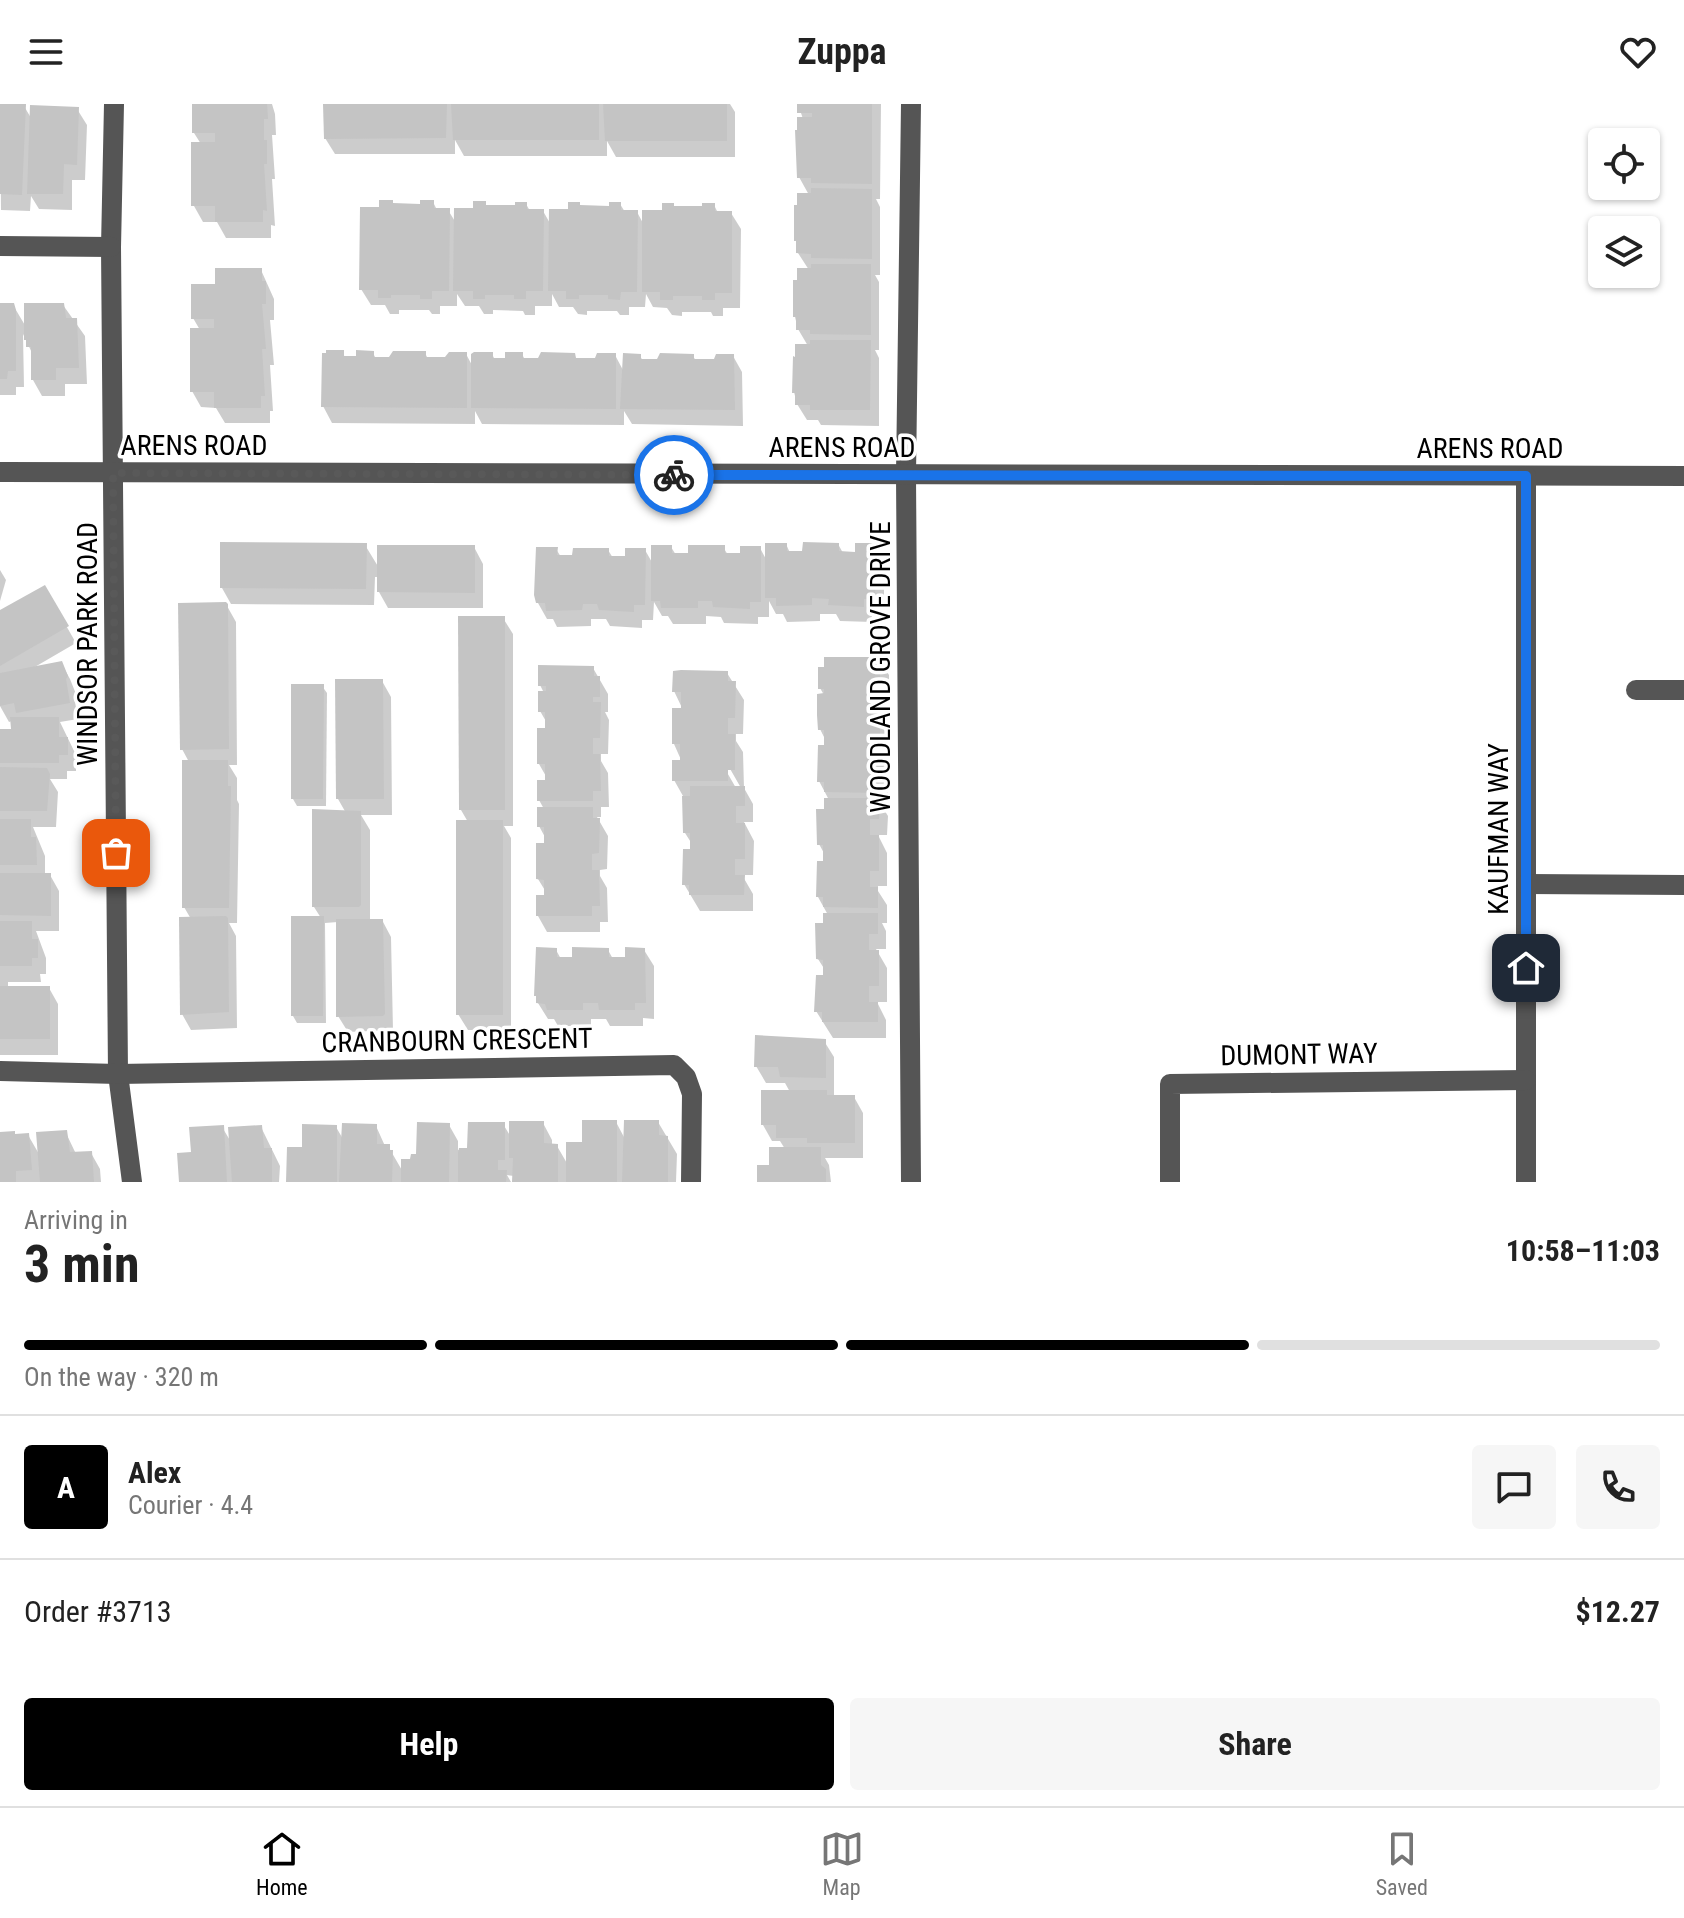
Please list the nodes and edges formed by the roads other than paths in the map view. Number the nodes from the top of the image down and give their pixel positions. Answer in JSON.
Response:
{"nodes":[{"id":1,"x":114,"y":104,"type":"edge"},
{"id":2,"x":911,"y":104,"type":"edge"},
{"id":3,"x":0,"y":246,"type":"edge"},
{"id":4,"x":111,"y":247,"type":"junction"},
{"id":5,"x":0,"y":472,"type":"edge"},
{"id":6,"x":113,"y":473,"type":"junction"},
{"id":7,"x":906,"y":475,"type":"junction"},
{"id":8,"x":1526,"y":476,"type":"junction"},
{"id":9,"x":1684,"y":476,"type":"edge"},
{"id":10,"x":1636,"y":690,"type":"dead end"},
{"id":11,"x":1684,"y":690,"type":"edge"},
{"id":12,"x":1526,"y":884,"type":"junction"},
{"id":13,"x":1684,"y":885,"type":"edge"},
{"id":14,"x":0,"y":1071,"type":"edge"},
{"id":15,"x":118,"y":1074,"type":"junction"},
{"id":16,"x":1526,"y":1080,"type":"junction"},
{"id":17,"x":132,"y":1182,"type":"edge"},
{"id":18,"x":691,"y":1182,"type":"edge"},
{"id":19,"x":911,"y":1182,"type":"edge"},
{"id":20,"x":1170,"y":1182,"type":"edge"},
{"id":21,"x":1526,"y":1182,"type":"edge"}],
"edges":[{"from":1,"to":4,"type":"street","name":"WINDSOR PARK ROAD"},
{"from":2,"to":7,"type":"street","name":"WOODLAND GROVE DRIVE"},
{"from":3,"to":4,"type":"street"},
{"from":4,"to":6,"type":"street","name":"WINDSOR PARK ROAD"},
{"from":5,"to":6,"type":"street","name":"ARENS ROAD"},
{"from":6,"to":7,"type":"street","name":"ARENS ROAD"},
{"from":6,"to":15,"type":"street","name":"WINDSOR PARK ROAD"},
{"from":7,"to":8,"type":"street","name":"ARENS ROAD"},
{"from":7,"to":19,"type":"street","name":"WOODLAND GROVE DRIVE"},
{"from":8,"to":9,"type":"street","name":"ARENS ROAD"},
{"from":8,"to":12,"type":"street","name":"KAUFMAN WAY"},
{"from":10,"to":11,"type":"street"},
{"from":12,"to":13,"type":"street"},
{"from":12,"to":16,"type":"street","name":"KAUFMAN WAY"},
{"from":14,"to":15,"type":"street"},
{"from":15,"to":17,"type":"street","name":"WINDSOR PARK ROAD"},
{"from":15,"to":18,"type":"street","name":"CRANBOURN CRESCENT"},
{"from":16,"to":20,"type":"street","name":"DUMONT WAY"},
{"from":16,"to":21,"type":"street","name":"KAUFMAN WAY"}]}
